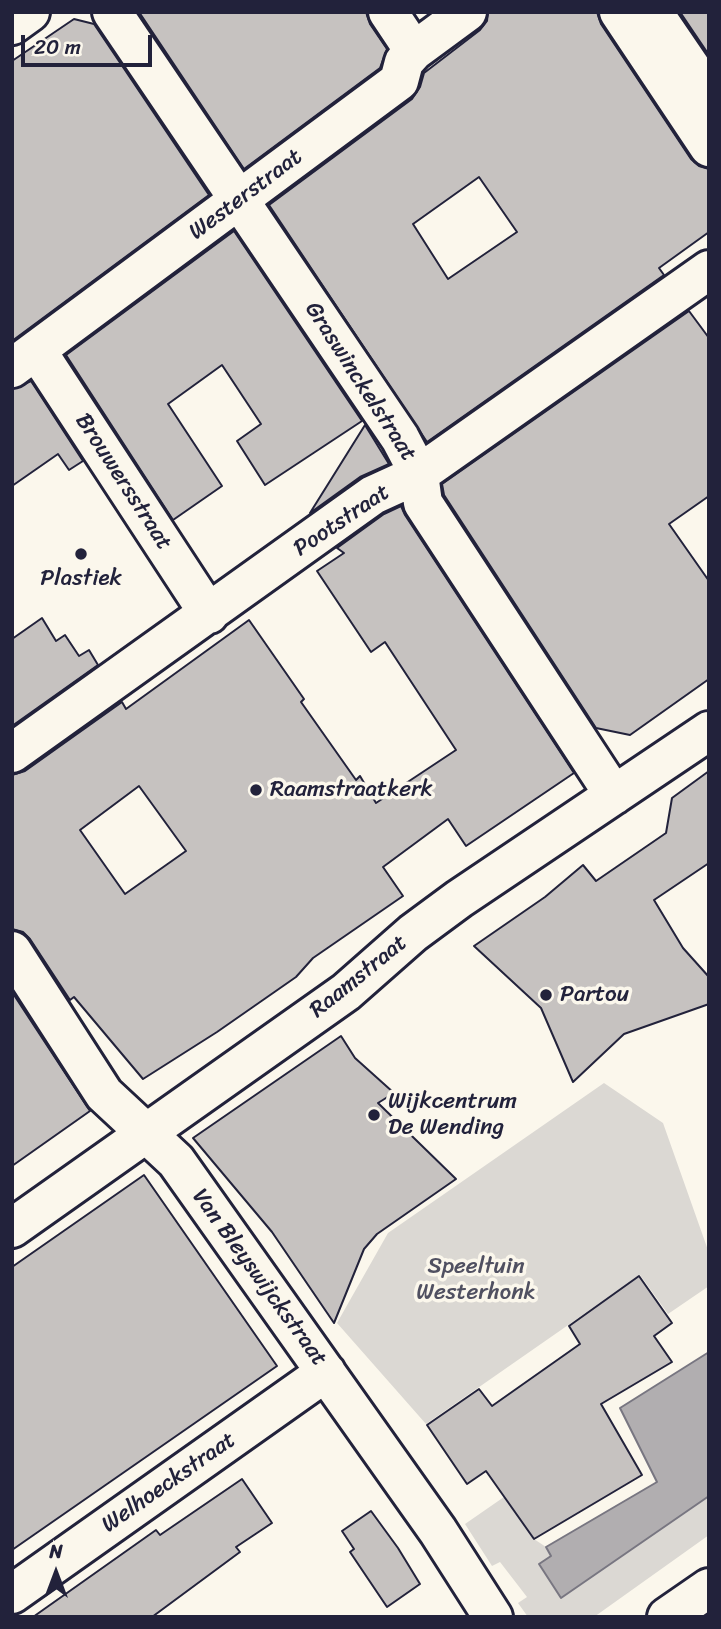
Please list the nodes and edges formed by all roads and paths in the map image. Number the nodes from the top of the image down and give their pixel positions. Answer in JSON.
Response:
{"nodes":[{"id":1,"x":30,"y":12,"type":"edge"},
{"id":2,"x":112,"y":12,"type":"edge"},
{"id":3,"x":387,"y":12,"type":"edge"},
{"id":4,"x":467,"y":12,"type":"edge"},
{"id":5,"x":619,"y":12,"type":"edge"},
{"id":6,"x":653,"y":12,"type":"edge"},
{"id":7,"x":12,"y":24,"type":"edge"},
{"id":8,"x":414,"y":51,"type":"junction"},
{"id":9,"x":709,"y":94,"type":"edge"},
{"id":10,"x":709,"y":147,"type":"edge"},
{"id":11,"x":240,"y":200,"type":"junction"},
{"id":12,"x":709,"y":270,"type":"edge"},
{"id":13,"x":24,"y":359,"type":"edge"},
{"id":14,"x":419,"y":474,"type":"junction"},
{"id":15,"x":209,"y":614,"type":"junction"},
{"id":16,"x":709,"y":731,"type":"edge"},
{"id":17,"x":12,"y":753,"type":"edge"},
{"id":18,"x":614,"y":795,"type":"junction"},
{"id":19,"x":12,"y":951,"type":"edge"},
{"id":20,"x":146,"y":1135,"type":"junction"},
{"id":21,"x":12,"y":1228,"type":"edge"},
{"id":22,"x":326,"y":1372,"type":"junction"},
{"id":23,"x":709,"y":1588,"type":"edge"},
{"id":24,"x":12,"y":1594,"type":"edge"},
{"id":25,"x":493,"y":1617,"type":"edge"},
{"id":26,"x":667,"y":1617,"type":"edge"}],
"edges":[{"from":1,"to":7,"type":"street"},
{"from":2,"to":11,"type":"street","name":"Graswinckelstraat"},
{"from":3,"to":8,"type":"street"},
{"from":4,"to":8,"type":"street","name":"Westerstraat"},
{"from":5,"to":10,"type":"street"},
{"from":6,"to":9,"type":"street"},
{"from":8,"to":11,"type":"street","name":"Westerstraat"},
{"from":11,"to":13,"type":"street","name":"Westerstraat"},
{"from":11,"to":14,"type":"street","name":"Graswinckelstraat"},
{"from":12,"to":14,"type":"street","name":"Pootstraat"},
{"from":13,"to":15,"type":"street","name":"Brouwersstraat"},
{"from":14,"to":15,"type":"street","name":"Pootstraat"},
{"from":14,"to":18,"type":"street","name":"Graswinckelstraat"},
{"from":15,"to":17,"type":"street","name":"Pootstraat"},
{"from":16,"to":18,"type":"street","name":"Raamstraat"},
{"from":18,"to":20,"type":"street","name":"Raamstraat"},
{"from":19,"to":20,"type":"street","name":"Van Bleyswijckstraat"},
{"from":20,"to":21,"type":"street","name":"Raamstraat"},
{"from":20,"to":22,"type":"street","name":"Van Bleyswijckstraat"},
{"from":22,"to":24,"type":"street","name":"Welhoeckstraat"},
{"from":22,"to":25,"type":"street","name":"Van Bleyswijckstraat"},
{"from":23,"to":26,"type":"street"}]}
